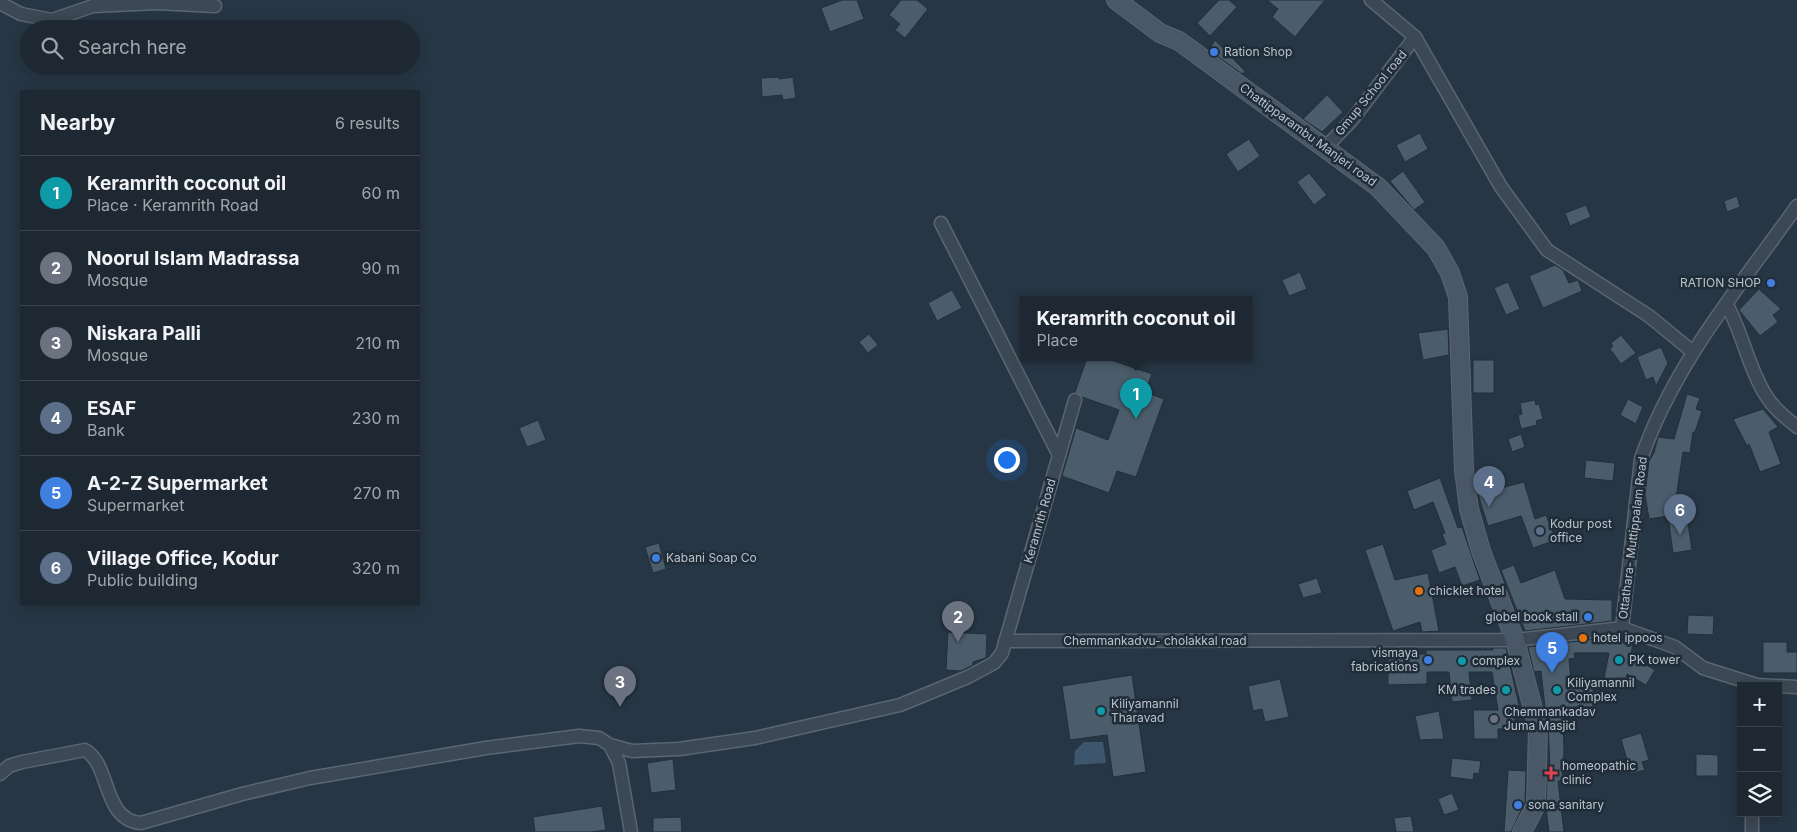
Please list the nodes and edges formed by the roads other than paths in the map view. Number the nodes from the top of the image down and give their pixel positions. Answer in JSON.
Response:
{"nodes":[{"id":1,"x":1116,"y":0,"type":"edge"},
{"id":2,"x":1371,"y":0,"type":"edge"},
{"id":3,"x":0,"y":3,"type":"edge"},
{"id":4,"x":215,"y":6,"type":"dead end"},
{"id":5,"x":1415,"y":37,"type":"junction"},
{"id":6,"x":1325,"y":148,"type":"junction"},
{"id":7,"x":1797,"y":206,"type":"edge"},
{"id":8,"x":941,"y":223,"type":"dead end"},
{"id":9,"x":1727,"y":305,"type":"junction"},
{"id":10,"x":1694,"y":352,"type":"junction"},
{"id":11,"x":1075,"y":400,"type":"dead end"},
{"id":12,"x":1797,"y":427,"type":"edge"},
{"id":13,"x":1059,"y":455,"type":"junction"},
{"id":14,"x":1622,"y":628,"type":"junction"},
{"id":15,"x":1515,"y":640,"type":"junction"},
{"id":16,"x":1005,"y":641,"type":"junction"},
{"id":17,"x":1747,"y":682,"type":"edge"},
{"id":18,"x":1782,"y":686,"type":"edge"},
{"id":19,"x":1797,"y":687,"type":"edge"},
{"id":20,"x":610,"y":745,"type":"junction"},
{"id":21,"x":0,"y":774,"type":"edge"},
{"id":22,"x":1752,"y":817,"type":"edge"},
{"id":23,"x":632,"y":832,"type":"edge"},
{"id":24,"x":1522,"y":832,"type":"edge"},
{"id":25,"x":1752,"y":832,"type":"edge"}],
"edges":[{"from":1,"to":6,"type":"main road","name":"Chattipparambu Manjeri road"},
{"from":2,"to":5,"type":"street"},
{"from":3,"to":4,"type":"street"},
{"from":5,"to":6,"type":"street","name":"Gmup School road"},
{"from":5,"to":10,"type":"street"},
{"from":6,"to":15,"type":"main road","name":"Chattipparambu Manjeri road"},
{"from":7,"to":9,"type":"street","name":"Ottathara- Muttippalam Road"},
{"from":8,"to":13,"type":"street"},
{"from":9,"to":10,"type":"street","name":"Ottathara- Muttippalam Road"},
{"from":9,"to":12,"type":"street"},
{"from":10,"to":14,"type":"street","name":"Ottathara- Muttippalam Road"},
{"from":11,"to":13,"type":"street","name":"Keramrith Road"},
{"from":13,"to":16,"type":"street","name":"Keramrith Road"},
{"from":14,"to":15,"type":"street","name":"Ottathara- Muttippalam Road"},
{"from":14,"to":17,"type":"street"},
{"from":15,"to":16,"type":"street","name":"Chemmankadvu- cholakkal road"},
{"from":15,"to":24,"type":"main road","name":"Chattipparambu Manjeri road"},
{"from":16,"to":20,"type":"street"},
{"from":18,"to":19,"type":"street"},
{"from":20,"to":21,"type":"street"},
{"from":20,"to":23,"type":"street"},
{"from":22,"to":25,"type":"street"}]}
